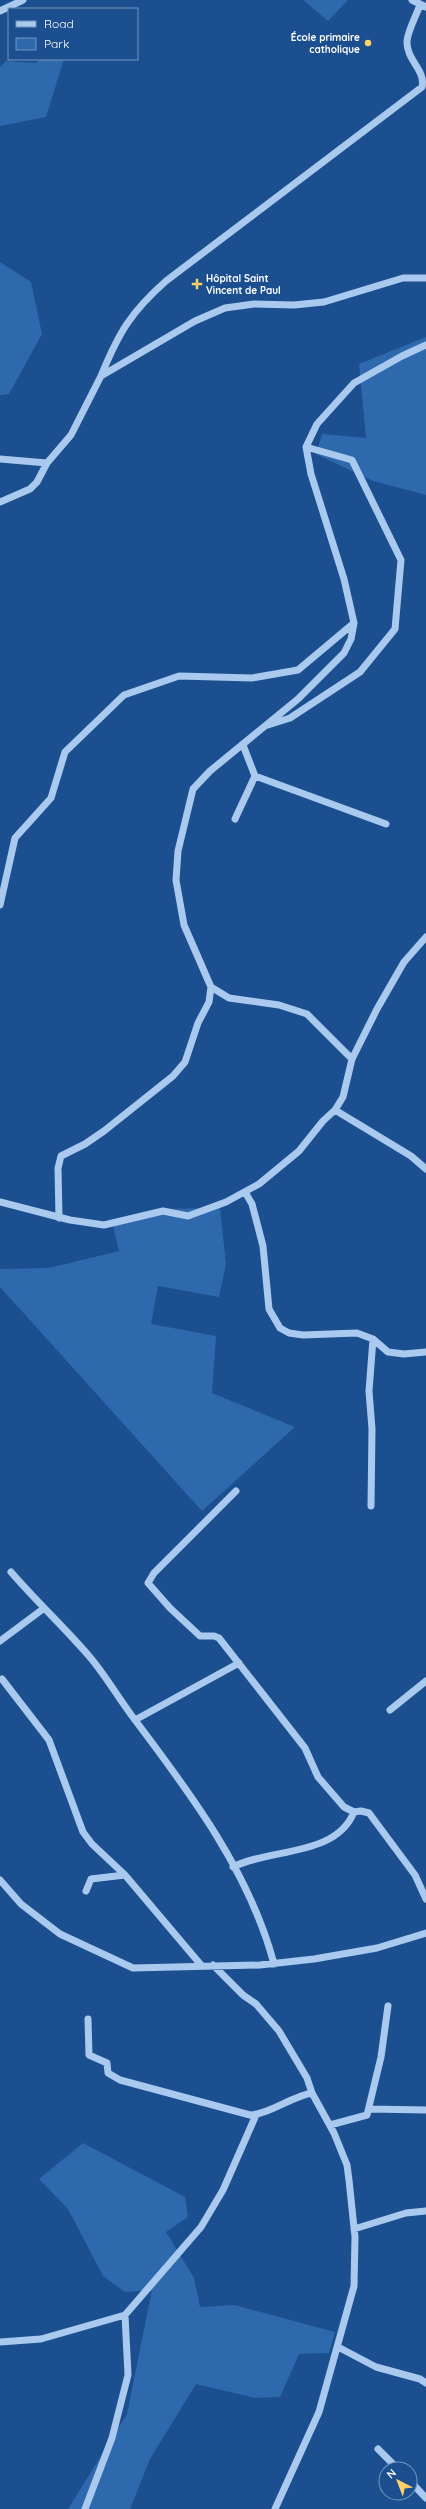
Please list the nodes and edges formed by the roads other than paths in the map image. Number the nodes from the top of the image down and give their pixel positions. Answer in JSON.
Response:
{"nodes":[{"id":1,"x":23,"y":0,"type":"edge"},
{"id":2,"x":412,"y":0,"type":"edge"},
{"id":3,"x":423,"y":6,"type":"edge"},
{"id":4,"x":0,"y":11,"type":"edge"},
{"id":5,"x":426,"y":278,"type":"edge"},
{"id":6,"x":426,"y":345,"type":"edge"},
{"id":7,"x":101,"y":376,"type":"junction"},
{"id":8,"x":306,"y":447,"type":"junction"},
{"id":9,"x":0,"y":458,"type":"edge"},
{"id":10,"x":47,"y":463,"type":"junction"},
{"id":11,"x":0,"y":502,"type":"edge"},
{"id":12,"x":354,"y":623,"type":"junction"},
{"id":13,"x":263,"y":726,"type":"junction"},
{"id":14,"x":243,"y":745,"type":"junction"},
{"id":15,"x":255,"y":776,"type":"junction"},
{"id":16,"x":236,"y":819,"type":"dead end"},
{"id":17,"x":386,"y":824,"type":"dead end"},
{"id":18,"x":0,"y":905,"type":"edge"},
{"id":19,"x":426,"y":937,"type":"edge"},
{"id":20,"x":211,"y":987,"type":"junction"},
{"id":21,"x":352,"y":1059,"type":"junction"},
{"id":22,"x":335,"y":1110,"type":"junction"},
{"id":23,"x":426,"y":1169,"type":"edge"},
{"id":24,"x":245,"y":1192,"type":"junction"},
{"id":25,"x":0,"y":1202,"type":"edge"},
{"id":26,"x":59,"y":1218,"type":"junction"},
{"id":27,"x":373,"y":1339,"type":"junction"},
{"id":28,"x":426,"y":1352,"type":"edge"},
{"id":29,"x":236,"y":1491,"type":"dead end"},
{"id":30,"x":371,"y":1506,"type":"dead end"},
{"id":31,"x":11,"y":1572,"type":"dead end"},
{"id":32,"x":43,"y":1609,"type":"junction"},
{"id":33,"x":0,"y":1641,"type":"edge"},
{"id":34,"x":239,"y":1663,"type":"junction"},
{"id":35,"x":2,"y":1679,"type":"dead end"},
{"id":36,"x":426,"y":1681,"type":"edge"},
{"id":37,"x":390,"y":1710,"type":"dead end"},
{"id":38,"x":135,"y":1720,"type":"junction"},
{"id":39,"x":354,"y":1812,"type":"junction"},
{"id":40,"x":233,"y":1867,"type":"junction"},
{"id":41,"x":125,"y":1875,"type":"junction"},
{"id":42,"x":0,"y":1880,"type":"edge"},
{"id":43,"x":3,"y":1888,"type":"edge"},
{"id":44,"x":86,"y":1891,"type":"dead end"},
{"id":45,"x":426,"y":1899,"type":"edge"},
{"id":46,"x":426,"y":1933,"type":"edge"},
{"id":47,"x":274,"y":1964,"type":"junction"},
{"id":48,"x":201,"y":1965,"type":"junction"},
{"id":49,"x":212,"y":1965,"type":"junction"},
{"id":50,"x":388,"y":2006,"type":"dead end"},
{"id":51,"x":88,"y":2019,"type":"dead end"},
{"id":52,"x":312,"y":2092,"type":"junction"},
{"id":53,"x":369,"y":2109,"type":"junction"},
{"id":54,"x":426,"y":2110,"type":"edge"},
{"id":55,"x":256,"y":2114,"type":"junction"},
{"id":56,"x":330,"y":2125,"type":"junction"},
{"id":57,"x":426,"y":2211,"type":"edge"},
{"id":58,"x":354,"y":2229,"type":"junction"},
{"id":59,"x":125,"y":2315,"type":"junction"},
{"id":60,"x":0,"y":2342,"type":"edge"},
{"id":61,"x":338,"y":2347,"type":"junction"},
{"id":62,"x":426,"y":2383,"type":"edge"},
{"id":63,"x":378,"y":2449,"type":"dead end"},
{"id":64,"x":390,"y":2461,"type":"edge"},
{"id":65,"x":418,"y":2490,"type":"edge"},
{"id":66,"x":426,"y":2498,"type":"edge"},
{"id":67,"x":85,"y":2509,"type":"edge"},
{"id":68,"x":274,"y":2509,"type":"edge"}],
"edges":[{"from":1,"to":4,"type":"street"},
{"from":2,"to":3,"type":"street"},
{"from":3,"to":7,"type":"street"},
{"from":5,"to":7,"type":"street"},
{"from":6,"to":8,"type":"street"},
{"from":7,"to":10,"type":"street"},
{"from":8,"to":12,"type":"street"},
{"from":8,"to":13,"type":"street"},
{"from":9,"to":10,"type":"street"},
{"from":10,"to":11,"type":"street"},
{"from":12,"to":13,"type":"street"},
{"from":12,"to":18,"type":"street"},
{"from":13,"to":14,"type":"street"},
{"from":14,"to":15,"type":"street"},
{"from":14,"to":20,"type":"street"},
{"from":15,"to":16,"type":"street"},
{"from":15,"to":17,"type":"street"},
{"from":19,"to":21,"type":"street"},
{"from":20,"to":21,"type":"street"},
{"from":20,"to":26,"type":"street"},
{"from":21,"to":22,"type":"street"},
{"from":22,"to":23,"type":"street"},
{"from":22,"to":24,"type":"street"},
{"from":24,"to":26,"type":"street"},
{"from":24,"to":27,"type":"street"},
{"from":25,"to":26,"type":"street"},
{"from":27,"to":28,"type":"street"},
{"from":27,"to":30,"type":"street"},
{"from":29,"to":34,"type":"street"},
{"from":31,"to":32,"type":"street"},
{"from":32,"to":33,"type":"street"},
{"from":32,"to":38,"type":"street"},
{"from":34,"to":38,"type":"street"},
{"from":34,"to":39,"type":"street"},
{"from":35,"to":41,"type":"street"},
{"from":36,"to":37,"type":"street"},
{"from":38,"to":40,"type":"street"},
{"from":39,"to":40,"type":"street"},
{"from":39,"to":45,"type":"street"},
{"from":40,"to":47,"type":"street"},
{"from":41,"to":44,"type":"street"},
{"from":41,"to":48,"type":"street"},
{"from":42,"to":43,"type":"street"},
{"from":43,"to":48,"type":"street"},
{"from":46,"to":47,"type":"street"},
{"from":47,"to":49,"type":"street"},
{"from":48,"to":49,"type":"street"},
{"from":49,"to":52,"type":"street"},
{"from":50,"to":53,"type":"street"},
{"from":51,"to":55,"type":"street"},
{"from":52,"to":55,"type":"street"},
{"from":52,"to":56,"type":"street"},
{"from":53,"to":54,"type":"street"},
{"from":53,"to":56,"type":"street"},
{"from":55,"to":59,"type":"street"},
{"from":56,"to":58,"type":"street"},
{"from":57,"to":58,"type":"street"},
{"from":58,"to":61,"type":"street"},
{"from":59,"to":60,"type":"street"},
{"from":59,"to":67,"type":"street"},
{"from":61,"to":62,"type":"street"},
{"from":61,"to":68,"type":"street"},
{"from":63,"to":64,"type":"street"},
{"from":65,"to":66,"type":"street"}]}
